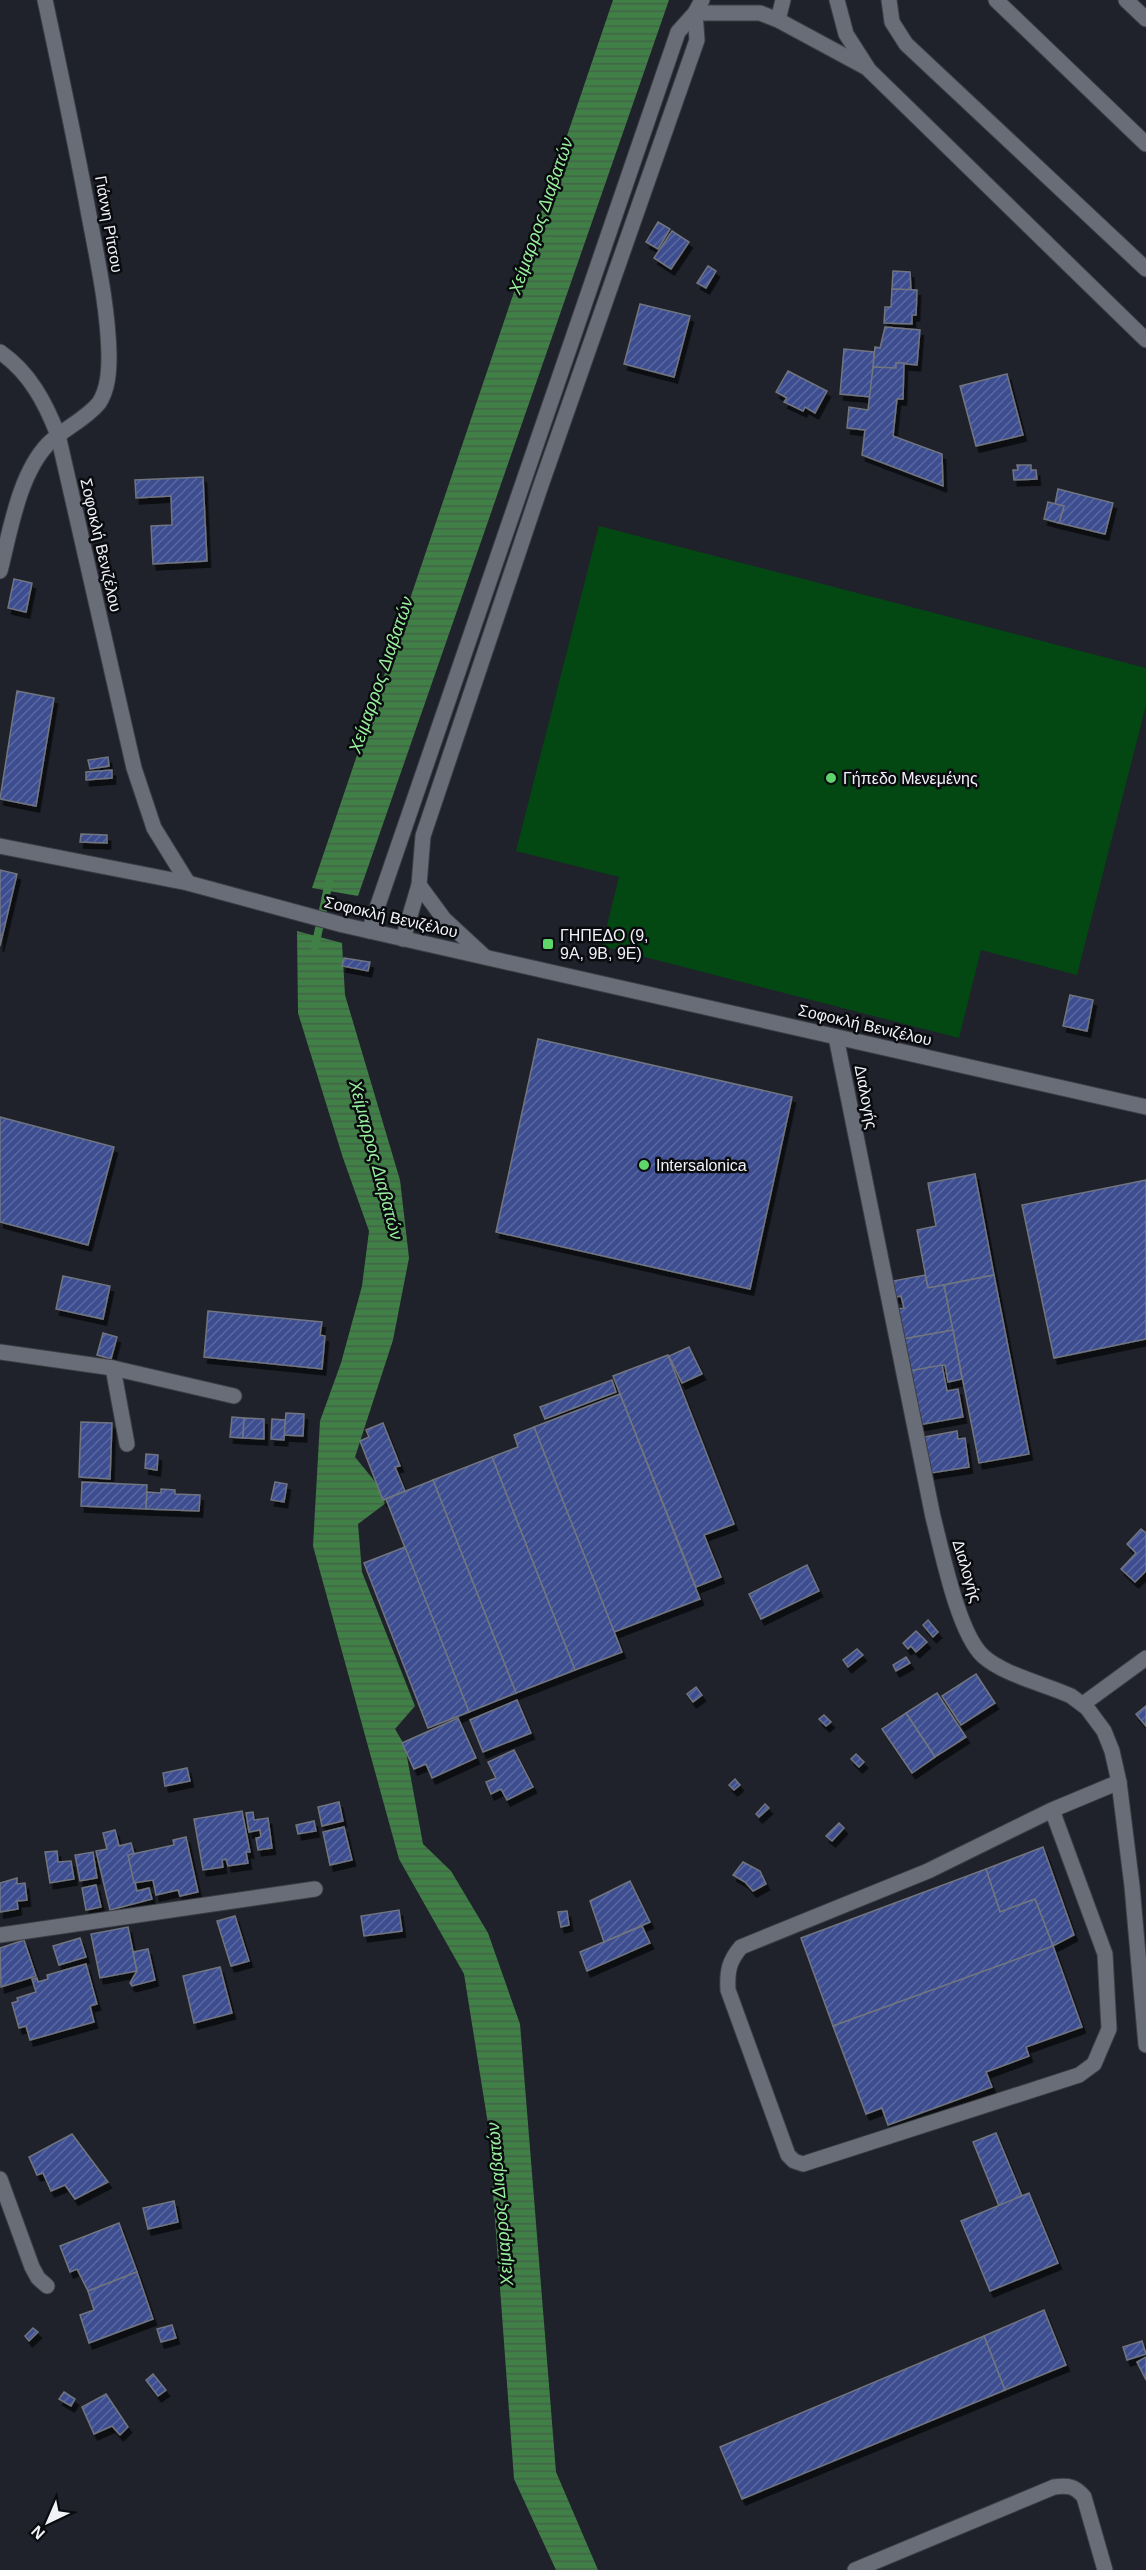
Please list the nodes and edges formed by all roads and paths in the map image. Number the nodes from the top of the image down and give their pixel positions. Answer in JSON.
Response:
{"nodes":[{"id":1,"x":45,"y":0,"type":"edge"},
{"id":2,"x":783,"y":0,"type":"edge"},
{"id":3,"x":837,"y":0,"type":"edge"},
{"id":4,"x":889,"y":0,"type":"edge"},
{"id":5,"x":996,"y":0,"type":"edge"},
{"id":6,"x":1126,"y":0,"type":"edge"},
{"id":7,"x":699,"y":6,"type":"edge"},
{"id":8,"x":1146,"y":19,"type":"edge"},
{"id":9,"x":778,"y":20,"type":"junction"},
{"id":10,"x":869,"y":70,"type":"junction"},
{"id":11,"x":1146,"y":144,"type":"edge"},
{"id":12,"x":1146,"y":270,"type":"edge"},
{"id":13,"x":1146,"y":340,"type":"edge"},
{"id":14,"x":0,"y":352,"type":"edge"},
{"id":15,"x":58,"y":435,"type":"junction"},
{"id":16,"x":0,"y":571,"type":"edge"},
{"id":17,"x":0,"y":846,"type":"edge"},
{"id":18,"x":188,"y":883,"type":"junction"},
{"id":19,"x":419,"y":885,"type":"junction"},
{"id":20,"x":369,"y":931,"type":"junction"},
{"id":21,"x":403,"y":939,"type":"junction"},
{"id":22,"x":486,"y":957,"type":"junction"},
{"id":23,"x":836,"y":1037,"type":"junction"},
{"id":24,"x":1146,"y":1107,"type":"edge"},
{"id":25,"x":0,"y":1352,"type":"edge"},
{"id":26,"x":113,"y":1368,"type":"junction"},
{"id":27,"x":234,"y":1396,"type":"dead end"},
{"id":28,"x":127,"y":1444,"type":"dead end"},
{"id":29,"x":1146,"y":1658,"type":"edge"},
{"id":30,"x":1083,"y":1704,"type":"junction"},
{"id":31,"x":1119,"y":1782,"type":"junction"},
{"id":32,"x":1053,"y":1810,"type":"junction"},
{"id":33,"x":315,"y":1889,"type":"dead end"},
{"id":34,"x":0,"y":1935,"type":"edge"},
{"id":35,"x":1146,"y":2045,"type":"edge"},
{"id":36,"x":0,"y":2179,"type":"edge"},
{"id":37,"x":47,"y":2286,"type":"dead end"},
{"id":38,"x":855,"y":2570,"type":"edge"},
{"id":39,"x":1105,"y":2570,"type":"edge"}],
"edges":[{"from":1,"to":15,"type":"street","name":"Γιάννη Ρίτσου"},
{"from":2,"to":9,"type":"street"},
{"from":3,"to":10,"type":"street"},
{"from":4,"to":12,"type":"street"},
{"from":5,"to":11,"type":"street"},
{"from":6,"to":8,"type":"street"},
{"from":7,"to":9,"type":"street"},
{"from":7,"to":19,"type":"street"},
{"from":7,"to":20,"type":"street"},
{"from":9,"to":10,"type":"street"},
{"from":10,"to":13,"type":"street"},
{"from":14,"to":15,"type":"street","name":"Σοφοκλή Βενιζέλου"},
{"from":15,"to":16,"type":"street","name":"Γιάννη Ρίτσου"},
{"from":15,"to":18,"type":"street","name":"Σοφοκλή Βενιζέλου"},
{"from":17,"to":18,"type":"street"},
{"from":18,"to":20,"type":"street","name":"Σοφοκλή Βενιζέλου"},
{"from":19,"to":21,"type":"street"},
{"from":19,"to":22,"type":"street"},
{"from":20,"to":21,"type":"street","name":"Σοφοκλή Βενιζέλου"},
{"from":21,"to":22,"type":"street","name":"Σοφοκλή Βενιζέλου"},
{"from":22,"to":23,"type":"street","name":"Σοφοκλή Βενιζέλου"},
{"from":23,"to":24,"type":"street","name":"Σοφοκλή Βενιζέλου"},
{"from":23,"to":30,"type":"street","name":"Διαλογής"},
{"from":25,"to":26,"type":"street"},
{"from":26,"to":27,"type":"street"},
{"from":26,"to":28,"type":"street"},
{"from":29,"to":30,"type":"street"},
{"from":30,"to":31,"type":"street","name":"Διαλογής"},
{"from":31,"to":32,"type":"street"},
{"from":31,"to":35,"type":"street","name":"Διαλογής"},
{"from":32,"to":32,"type":"street"},
{"from":33,"to":34,"type":"street"},
{"from":36,"to":37,"type":"street"},
{"from":38,"to":39,"type":"street"}]}
